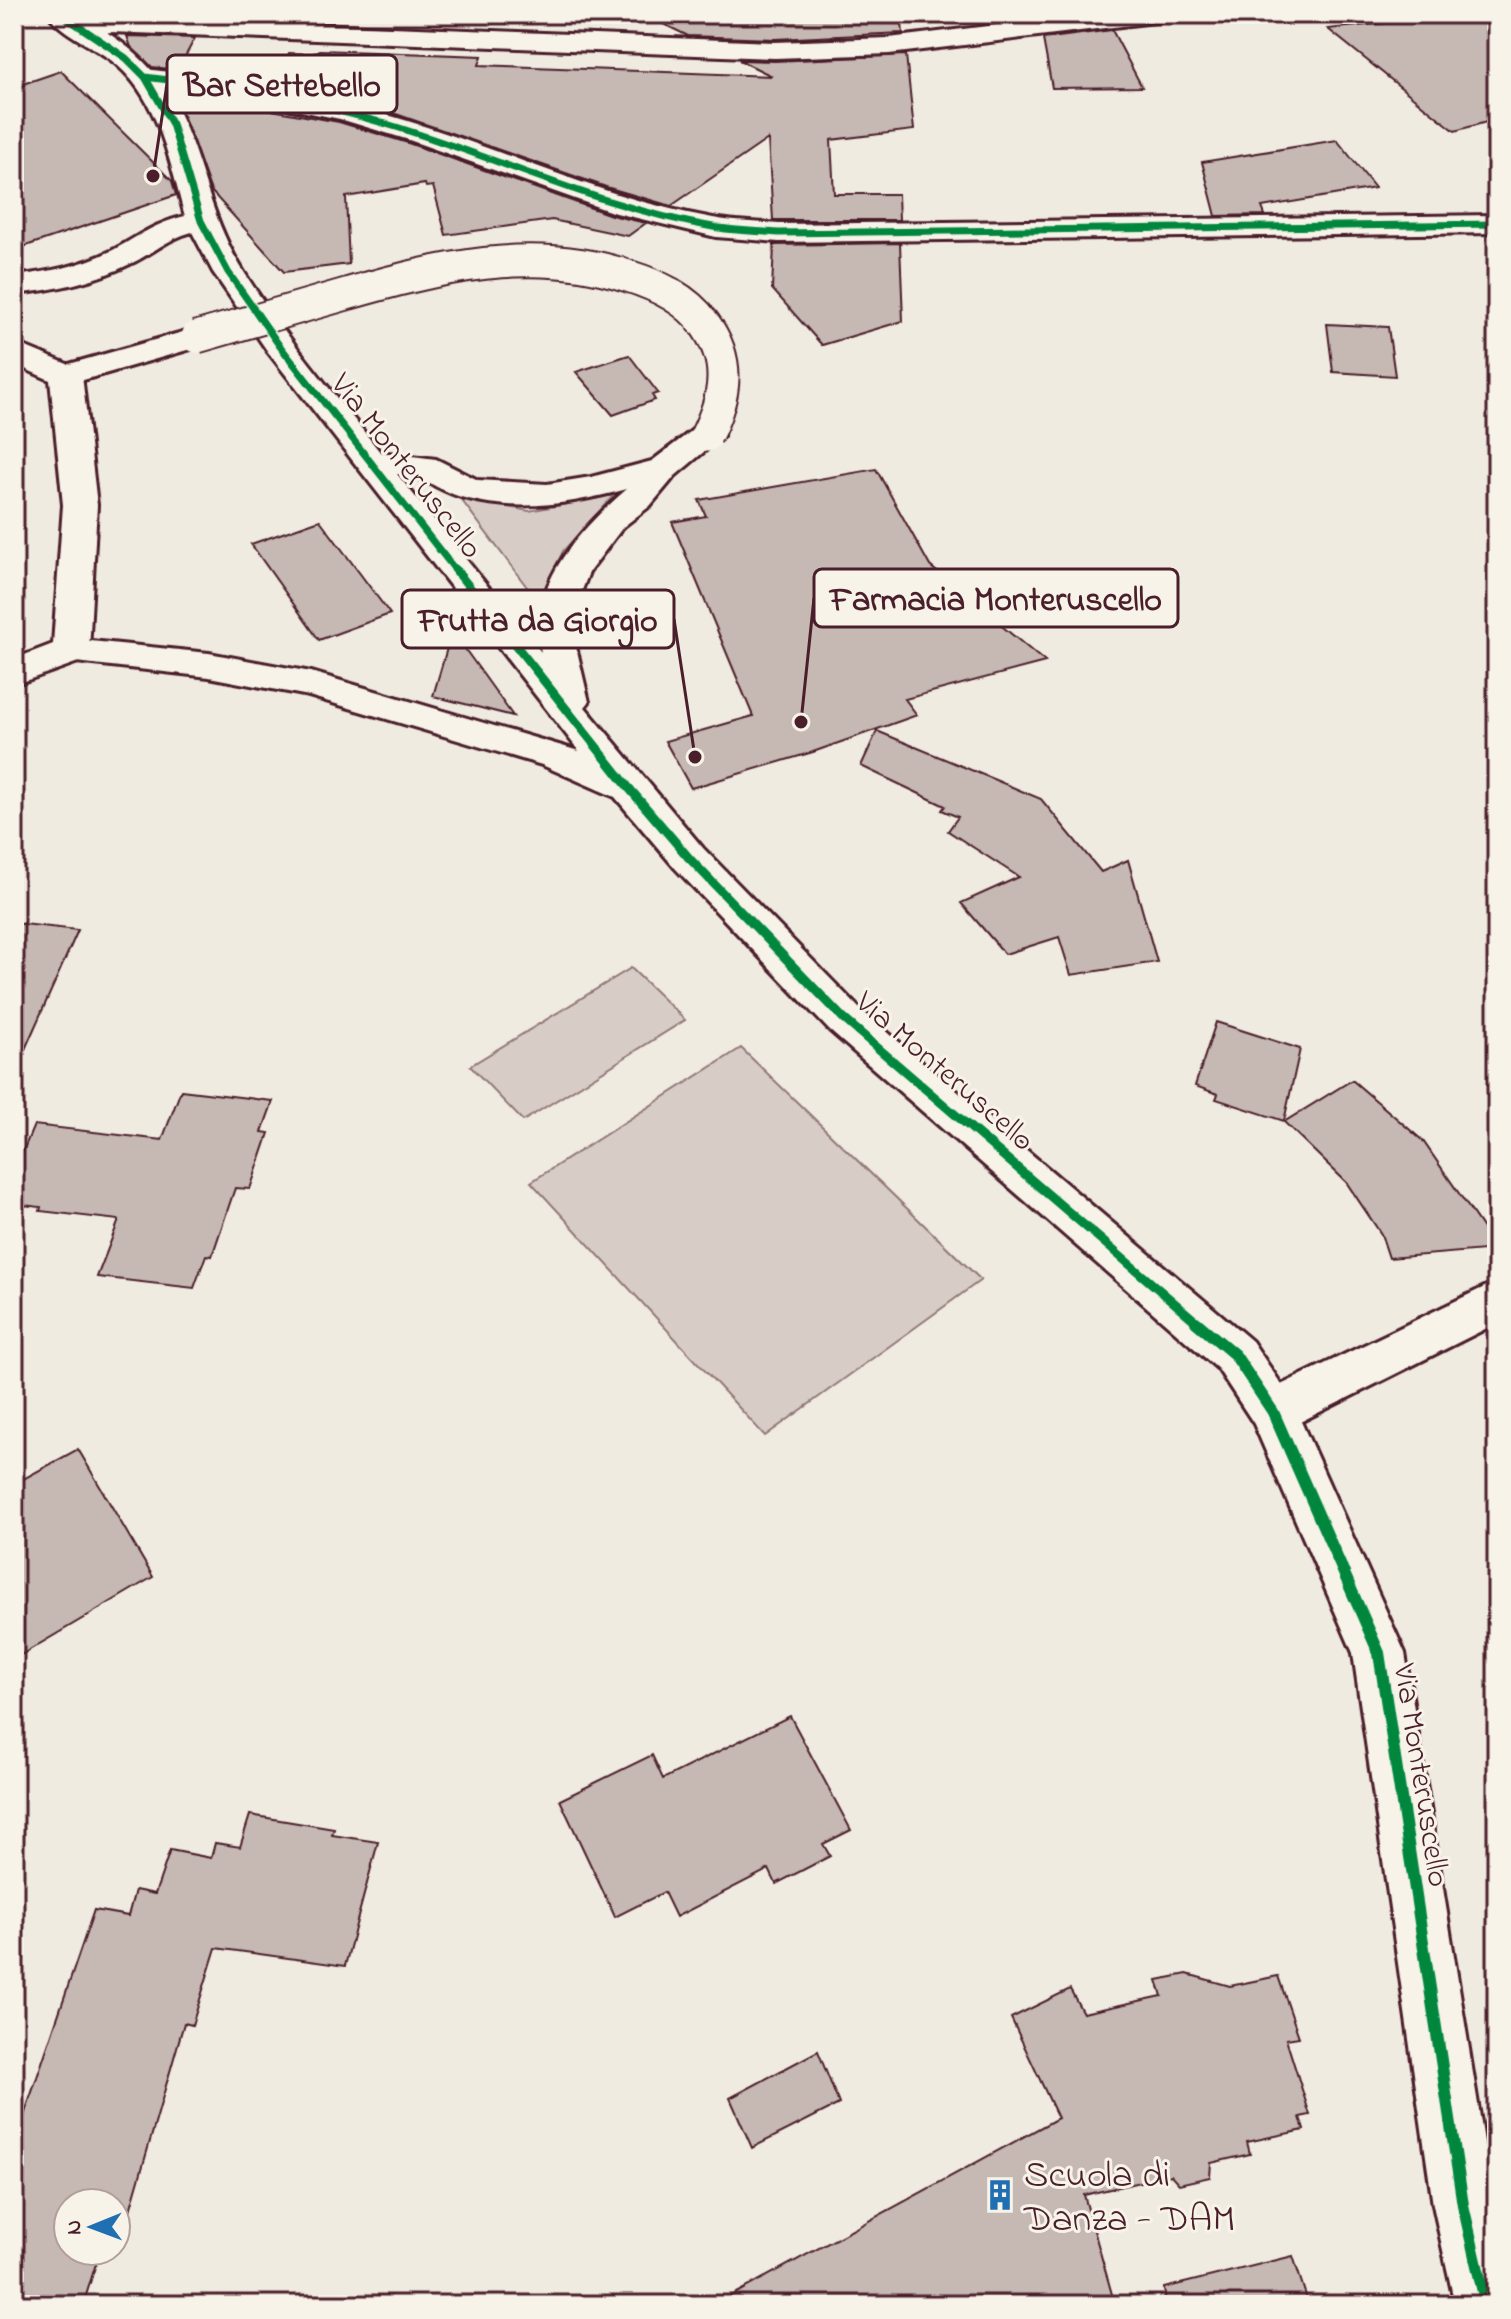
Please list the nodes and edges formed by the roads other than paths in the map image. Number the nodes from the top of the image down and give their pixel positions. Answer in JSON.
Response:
{"nodes":[{"id":1,"x":61,"y":14,"type":"edge"},
{"id":2,"x":1155,"y":14,"type":"edge"},
{"id":3,"x":895,"y":22,"type":"dead end"},
{"id":4,"x":87,"y":31,"type":"junction"},
{"id":5,"x":842,"y":48,"type":"junction"},
{"id":6,"x":145,"y":77,"type":"junction"},
{"id":7,"x":201,"y":221,"type":"junction"},
{"id":8,"x":1497,"y":224,"type":"edge"},
{"id":9,"x":14,"y":285,"type":"edge"},
{"id":10,"x":14,"y":352,"type":"edge"},
{"id":11,"x":66,"y":375,"type":"junction"},
{"id":12,"x":370,"y":462,"type":"junction"},
{"id":13,"x":663,"y":469,"type":"junction"},
{"id":14,"x":71,"y":651,"type":"junction"},
{"id":15,"x":14,"y":673,"type":"edge"},
{"id":16,"x":572,"y":712,"type":"junction"},
{"id":17,"x":629,"y":788,"type":"junction"},
{"id":18,"x":1497,"y":1301,"type":"edge"},
{"id":19,"x":1273,"y":1412,"type":"junction"},
{"id":20,"x":1486,"y":2305,"type":"edge"}],
"edges":[{"from":1,"to":4,"type":"street","name":"Via Monteruscello"},
{"from":2,"to":5,"type":"street"},
{"from":3,"to":5,"type":"street"},
{"from":4,"to":5,"type":"street"},
{"from":4,"to":6,"type":"street","name":"Via Monteruscello"},
{"from":6,"to":7,"type":"street","name":"Via Monteruscello"},
{"from":6,"to":8,"type":"street"},
{"from":7,"to":9,"type":"street"},
{"from":7,"to":12,"type":"street","name":"Via Monteruscello"},
{"from":10,"to":11,"type":"street"},
{"from":11,"to":13,"type":"street","bridge":true},
{"from":11,"to":14,"type":"street"},
{"from":12,"to":13,"type":"street"},
{"from":12,"to":16,"type":"street","name":"Via Monteruscello"},
{"from":13,"to":16,"type":"street"},
{"from":14,"to":15,"type":"street"},
{"from":14,"to":17,"type":"street"},
{"from":16,"to":17,"type":"street","name":"Via Monteruscello"},
{"from":17,"to":19,"type":"street","name":"Via Monteruscello"},
{"from":18,"to":19,"type":"street"},
{"from":19,"to":20,"type":"street","name":"Via Monteruscello"}]}
